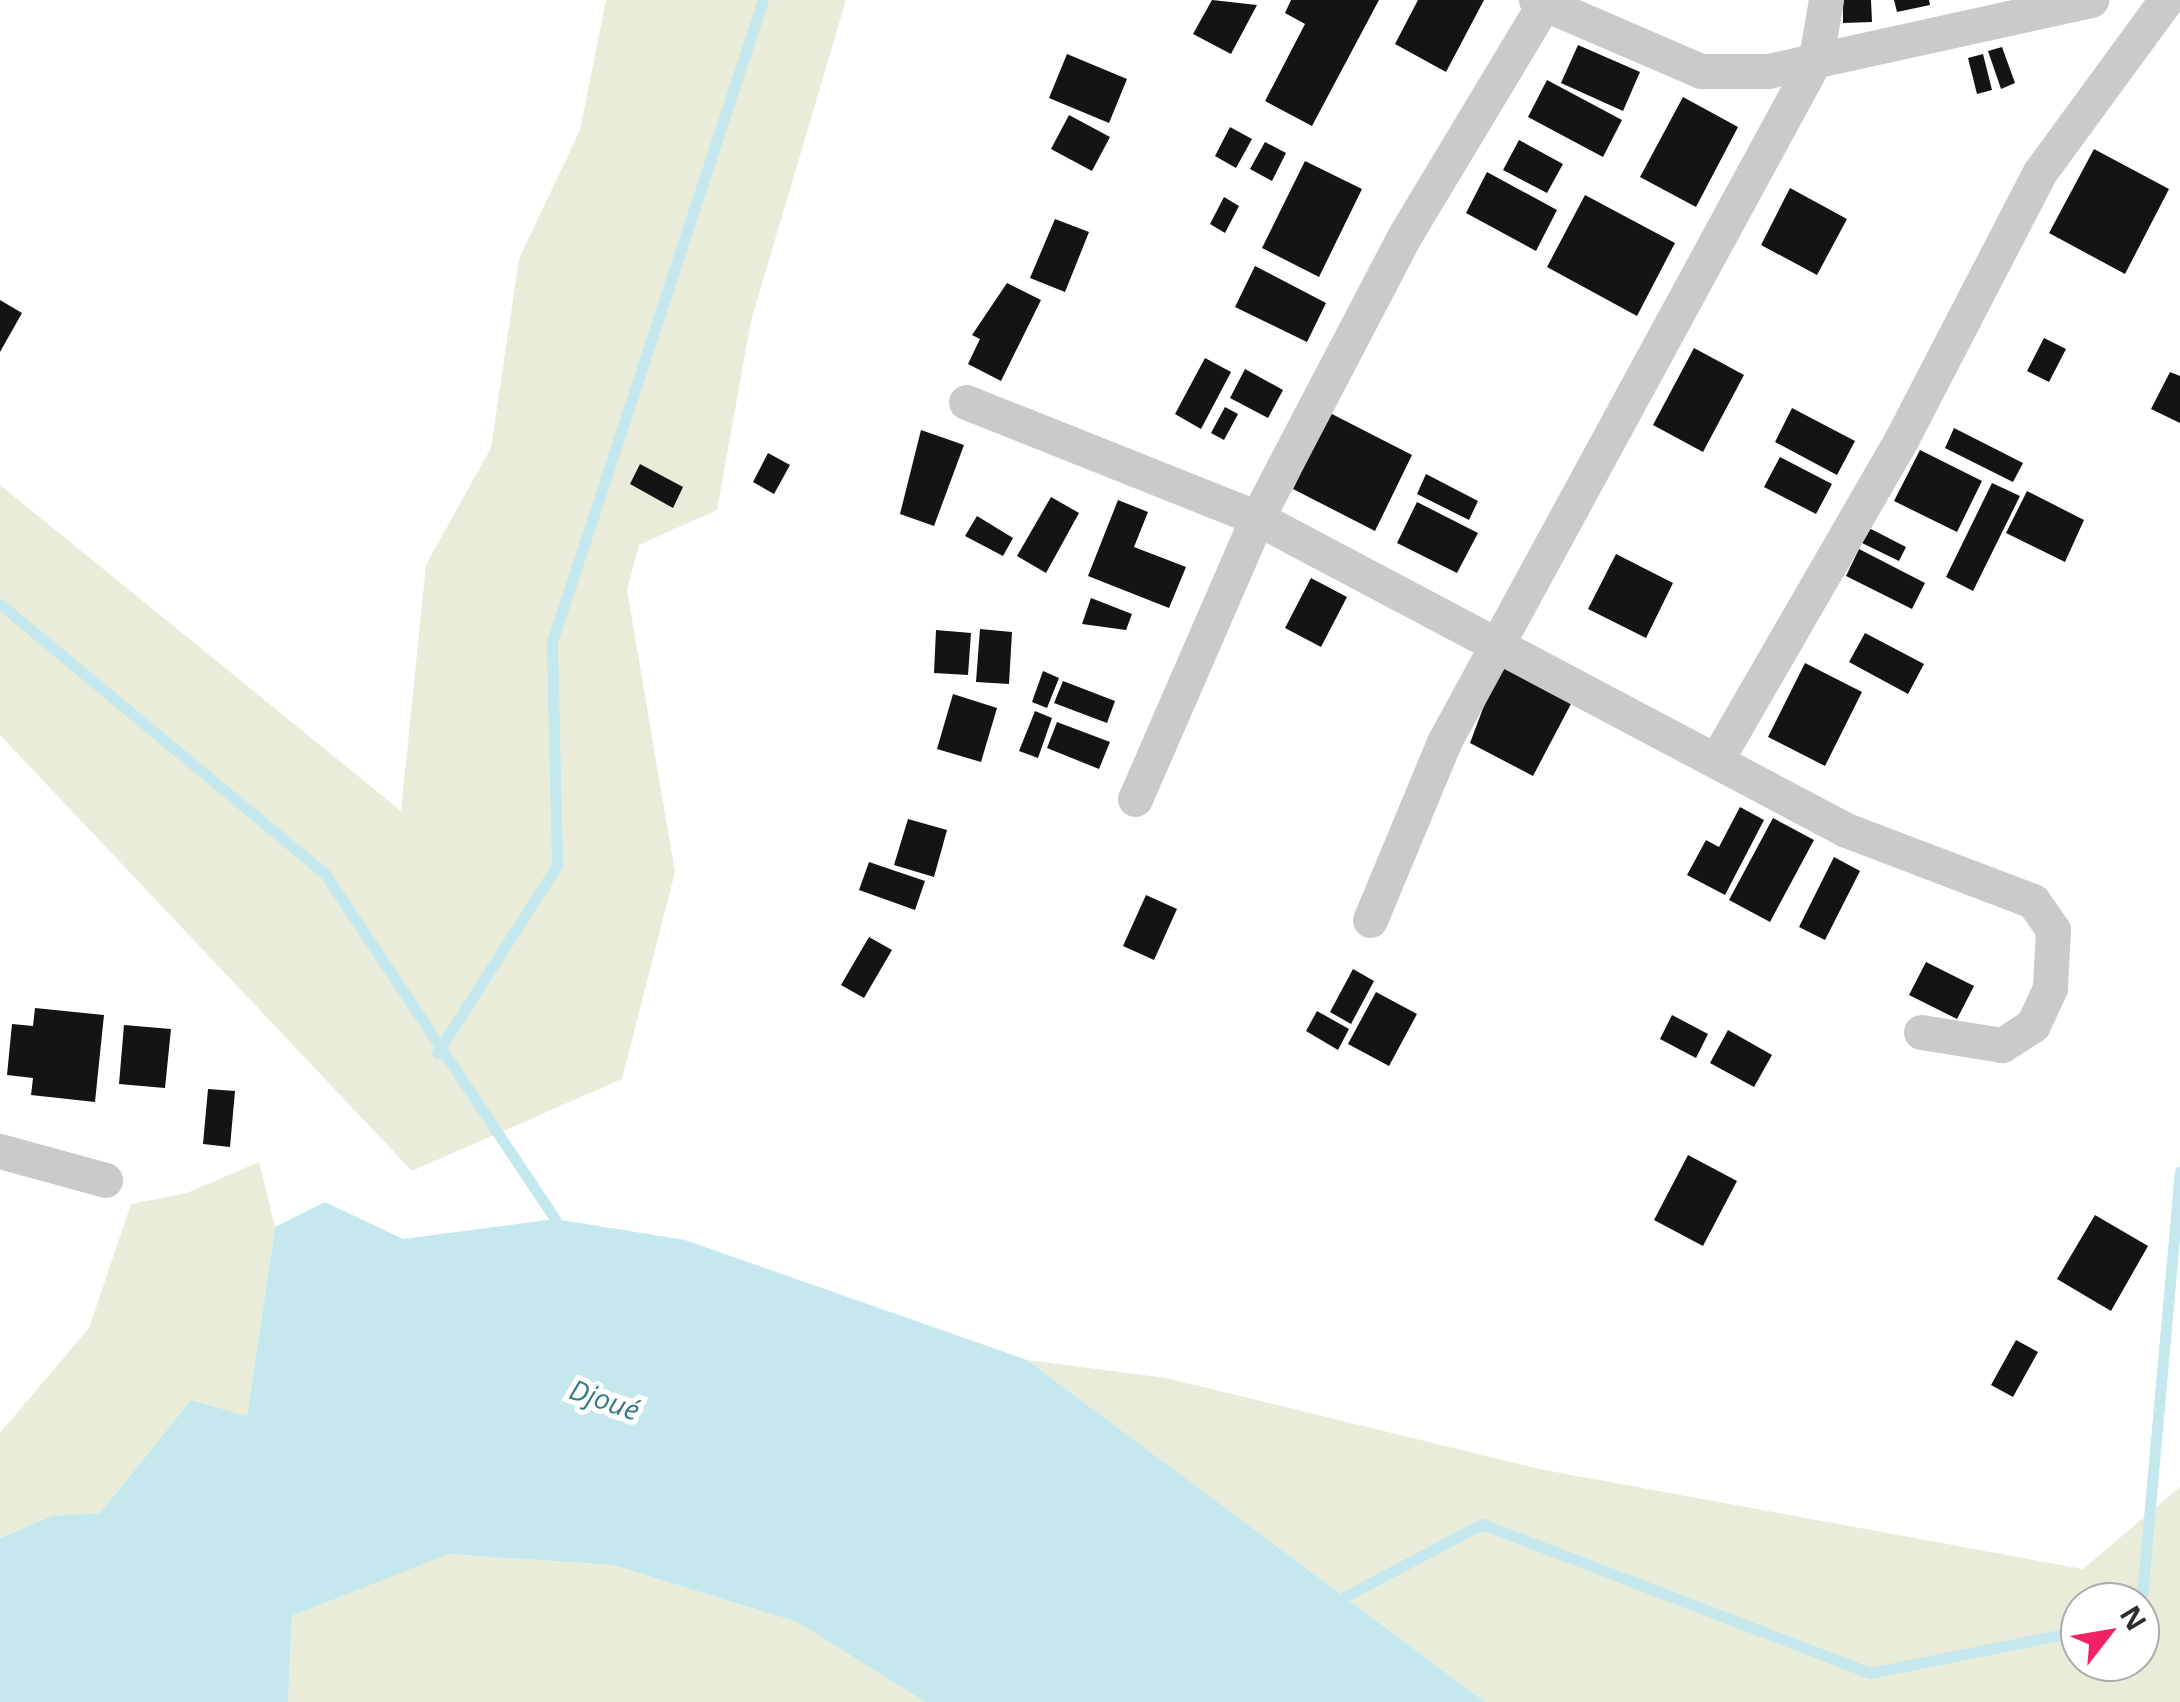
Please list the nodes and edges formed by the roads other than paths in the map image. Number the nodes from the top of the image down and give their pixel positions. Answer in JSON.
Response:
{"nodes":[{"id":1,"x":1826,"y":0,"type":"edge"},
{"id":2,"x":2091,"y":0,"type":"edge"},
{"id":3,"x":2166,"y":0,"type":"edge"},
{"id":4,"x":1540,"y":2,"type":"edge"},
{"id":5,"x":1816,"y":58,"type":"junction"},
{"id":6,"x":966,"y":402,"type":"dead end"},
{"id":7,"x":1256,"y":518,"type":"junction"},
{"id":8,"x":1498,"y":645,"type":"junction"},
{"id":9,"x":1718,"y":757,"type":"junction"},
{"id":10,"x":1135,"y":799,"type":"dead end"},
{"id":11,"x":1370,"y":920,"type":"dead end"},
{"id":12,"x":1921,"y":1032,"type":"dead end"},
{"id":13,"x":0,"y":1150,"type":"edge"},
{"id":14,"x":105,"y":1180,"type":"dead end"}],
"edges":[{"from":1,"to":5,"type":"street"},
{"from":2,"to":5,"type":"street"},
{"from":3,"to":9,"type":"street"},
{"from":4,"to":5,"type":"street"},
{"from":4,"to":7,"type":"street"},
{"from":5,"to":8,"type":"street"},
{"from":6,"to":7,"type":"street"},
{"from":7,"to":8,"type":"street"},
{"from":7,"to":10,"type":"street"},
{"from":8,"to":9,"type":"street"},
{"from":8,"to":11,"type":"street"},
{"from":9,"to":12,"type":"street"},
{"from":13,"to":14,"type":"street"}]}
